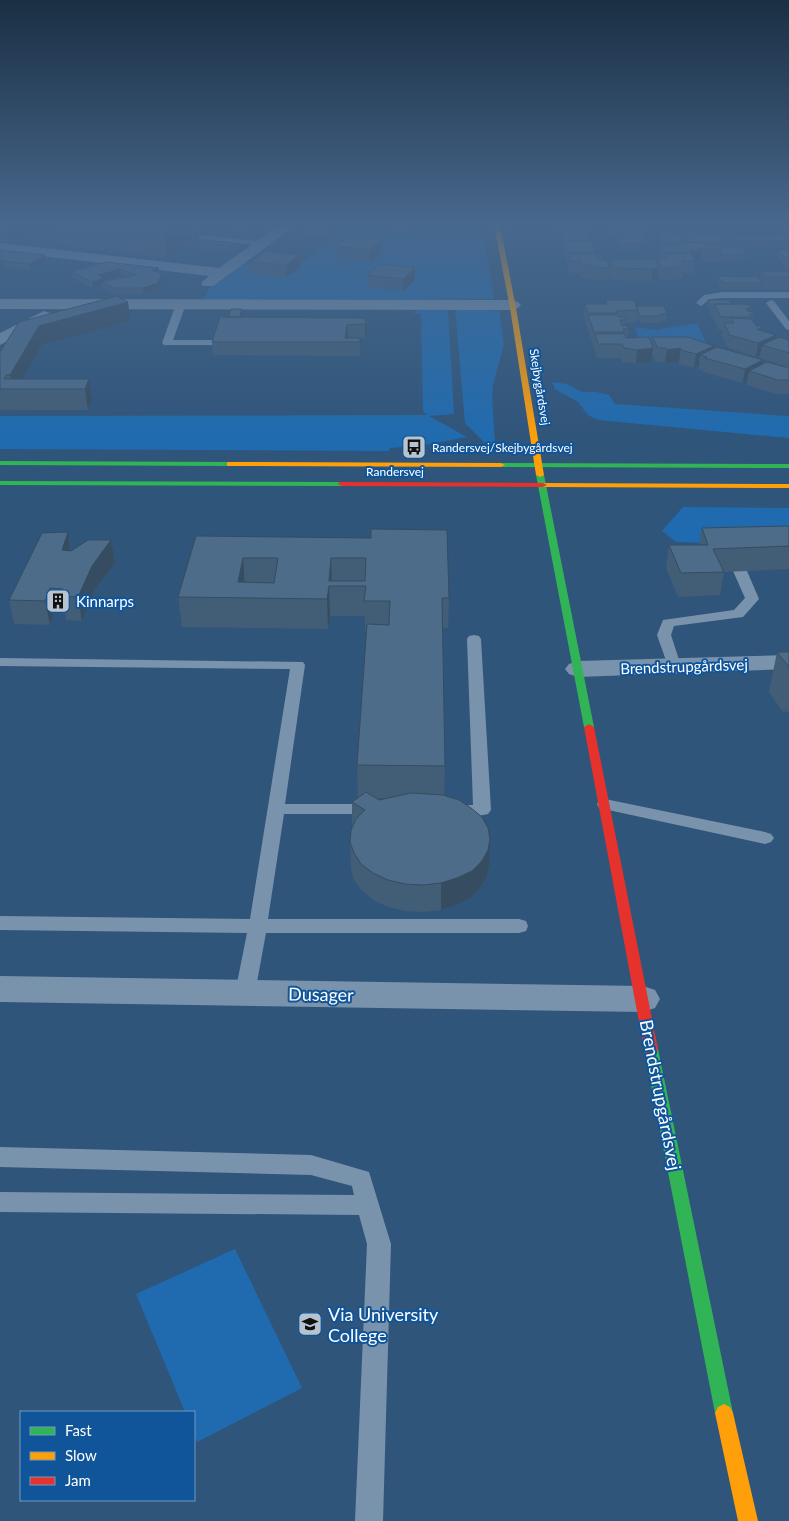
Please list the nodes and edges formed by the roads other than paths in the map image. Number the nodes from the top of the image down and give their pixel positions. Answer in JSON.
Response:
{"nodes":[{"id":1,"x":200,"y":296,"type":"edge"},
{"id":2,"x":511,"y":296,"type":"edge"},
{"id":3,"x":715,"y":296,"type":"edge"},
{"id":4,"x":701,"y":303,"type":"dead end"},
{"id":5,"x":771,"y":303,"type":"dead end"},
{"id":6,"x":0,"y":304,"type":"edge"},
{"id":7,"x":65,"y":304,"type":"junction"},
{"id":8,"x":181,"y":304,"type":"junction"},
{"id":9,"x":196,"y":304,"type":"junction"},
{"id":10,"x":513,"y":305,"type":"junction"},
{"id":11,"x":0,"y":321,"type":"edge"},
{"id":12,"x":34,"y":322,"type":"junction"},
{"id":13,"x":789,"y":327,"type":"edge"},
{"id":14,"x":0,"y":340,"type":"edge"},
{"id":15,"x":214,"y":344,"type":"edge"},
{"id":16,"x":0,"y":464,"type":"edge"},
{"id":17,"x":539,"y":465,"type":"junction"},
{"id":18,"x":789,"y":466,"type":"edge"},
{"id":19,"x":0,"y":483,"type":"edge"},
{"id":20,"x":542,"y":486,"type":"junction"},
{"id":21,"x":789,"y":486,"type":"edge"},
{"id":22,"x":740,"y":571,"type":"dead end"},
{"id":23,"x":474,"y":639,"type":"dead end"},
{"id":24,"x":0,"y":662,"type":"edge"},
{"id":25,"x":789,"y":662,"type":"edge"},
{"id":26,"x":674,"y":666,"type":"junction"},
{"id":27,"x":578,"y":669,"type":"junction"},
{"id":28,"x":604,"y":804,"type":"junction"},
{"id":29,"x":275,"y":809,"type":"junction"},
{"id":30,"x":393,"y":810,"type":"edge"},
{"id":31,"x":433,"y":810,"type":"edge"},
{"id":32,"x":765,"y":838,"type":"dead end"},
{"id":33,"x":0,"y":924,"type":"edge"},
{"id":34,"x":258,"y":925,"type":"junction"},
{"id":35,"x":519,"y":926,"type":"dead end"},
{"id":36,"x":0,"y":989,"type":"edge"},
{"id":37,"x":245,"y":993,"type":"junction"},
{"id":38,"x":642,"y":1000,"type":"junction"},
{"id":39,"x":0,"y":1157,"type":"edge"},
{"id":40,"x":0,"y":1202,"type":"edge"},
{"id":41,"x":368,"y":1206,"type":"junction"},
{"id":42,"x":369,"y":1521,"type":"edge"},
{"id":43,"x":748,"y":1521,"type":"edge"}],
"edges":[{"from":1,"to":9,"type":"street"},
{"from":2,"to":10,"type":"street","name":"Skejbygårdsvej"},
{"from":3,"to":4,"type":"lane"},
{"from":5,"to":13,"type":"lane"},
{"from":6,"to":7,"type":"street"},
{"from":7,"to":8,"type":"street"},
{"from":7,"to":12,"type":"street"},
{"from":8,"to":9,"type":"street"},
{"from":8,"to":15,"type":"lane"},
{"from":9,"to":10,"type":"street"},
{"from":10,"to":17,"type":"street","name":"Skejbygårdsvej"},
{"from":11,"to":12,"type":"street"},
{"from":12,"to":14,"type":"street"},
{"from":16,"to":17,"type":"street","name":"Randersvej"},
{"from":17,"to":18,"type":"street","name":"Randersvej"},
{"from":17,"to":20,"type":"street","name":"Skejbygårdsvej"},
{"from":19,"to":20,"type":"street","name":"Randersvej"},
{"from":20,"to":21,"type":"street","name":"Randersvej"},
{"from":20,"to":27,"type":"street","name":"Brendstrupgårdsvej"},
{"from":22,"to":26,"type":"lane"},
{"from":23,"to":31,"type":"lane"},
{"from":24,"to":29,"type":"lane"},
{"from":25,"to":26,"type":"street","name":"Brendstrupgårdsvej"},
{"from":26,"to":27,"type":"street","name":"Brendstrupgårdsvej"},
{"from":27,"to":28,"type":"street","name":"Brendstrupgårdsvej"},
{"from":28,"to":32,"type":"lane"},
{"from":28,"to":38,"type":"street","name":"Brendstrupgårdsvej"},
{"from":29,"to":30,"type":"lane"},
{"from":29,"to":34,"type":"lane"},
{"from":33,"to":34,"type":"lane"},
{"from":34,"to":35,"type":"lane"},
{"from":34,"to":37,"type":"lane"},
{"from":36,"to":37,"type":"street","name":"Dusager"},
{"from":37,"to":38,"type":"street","name":"Dusager"},
{"from":38,"to":43,"type":"street","name":"Brendstrupgårdsvej"},
{"from":39,"to":41,"type":"lane"},
{"from":40,"to":41,"type":"lane"},
{"from":41,"to":42,"type":"lane"}]}
